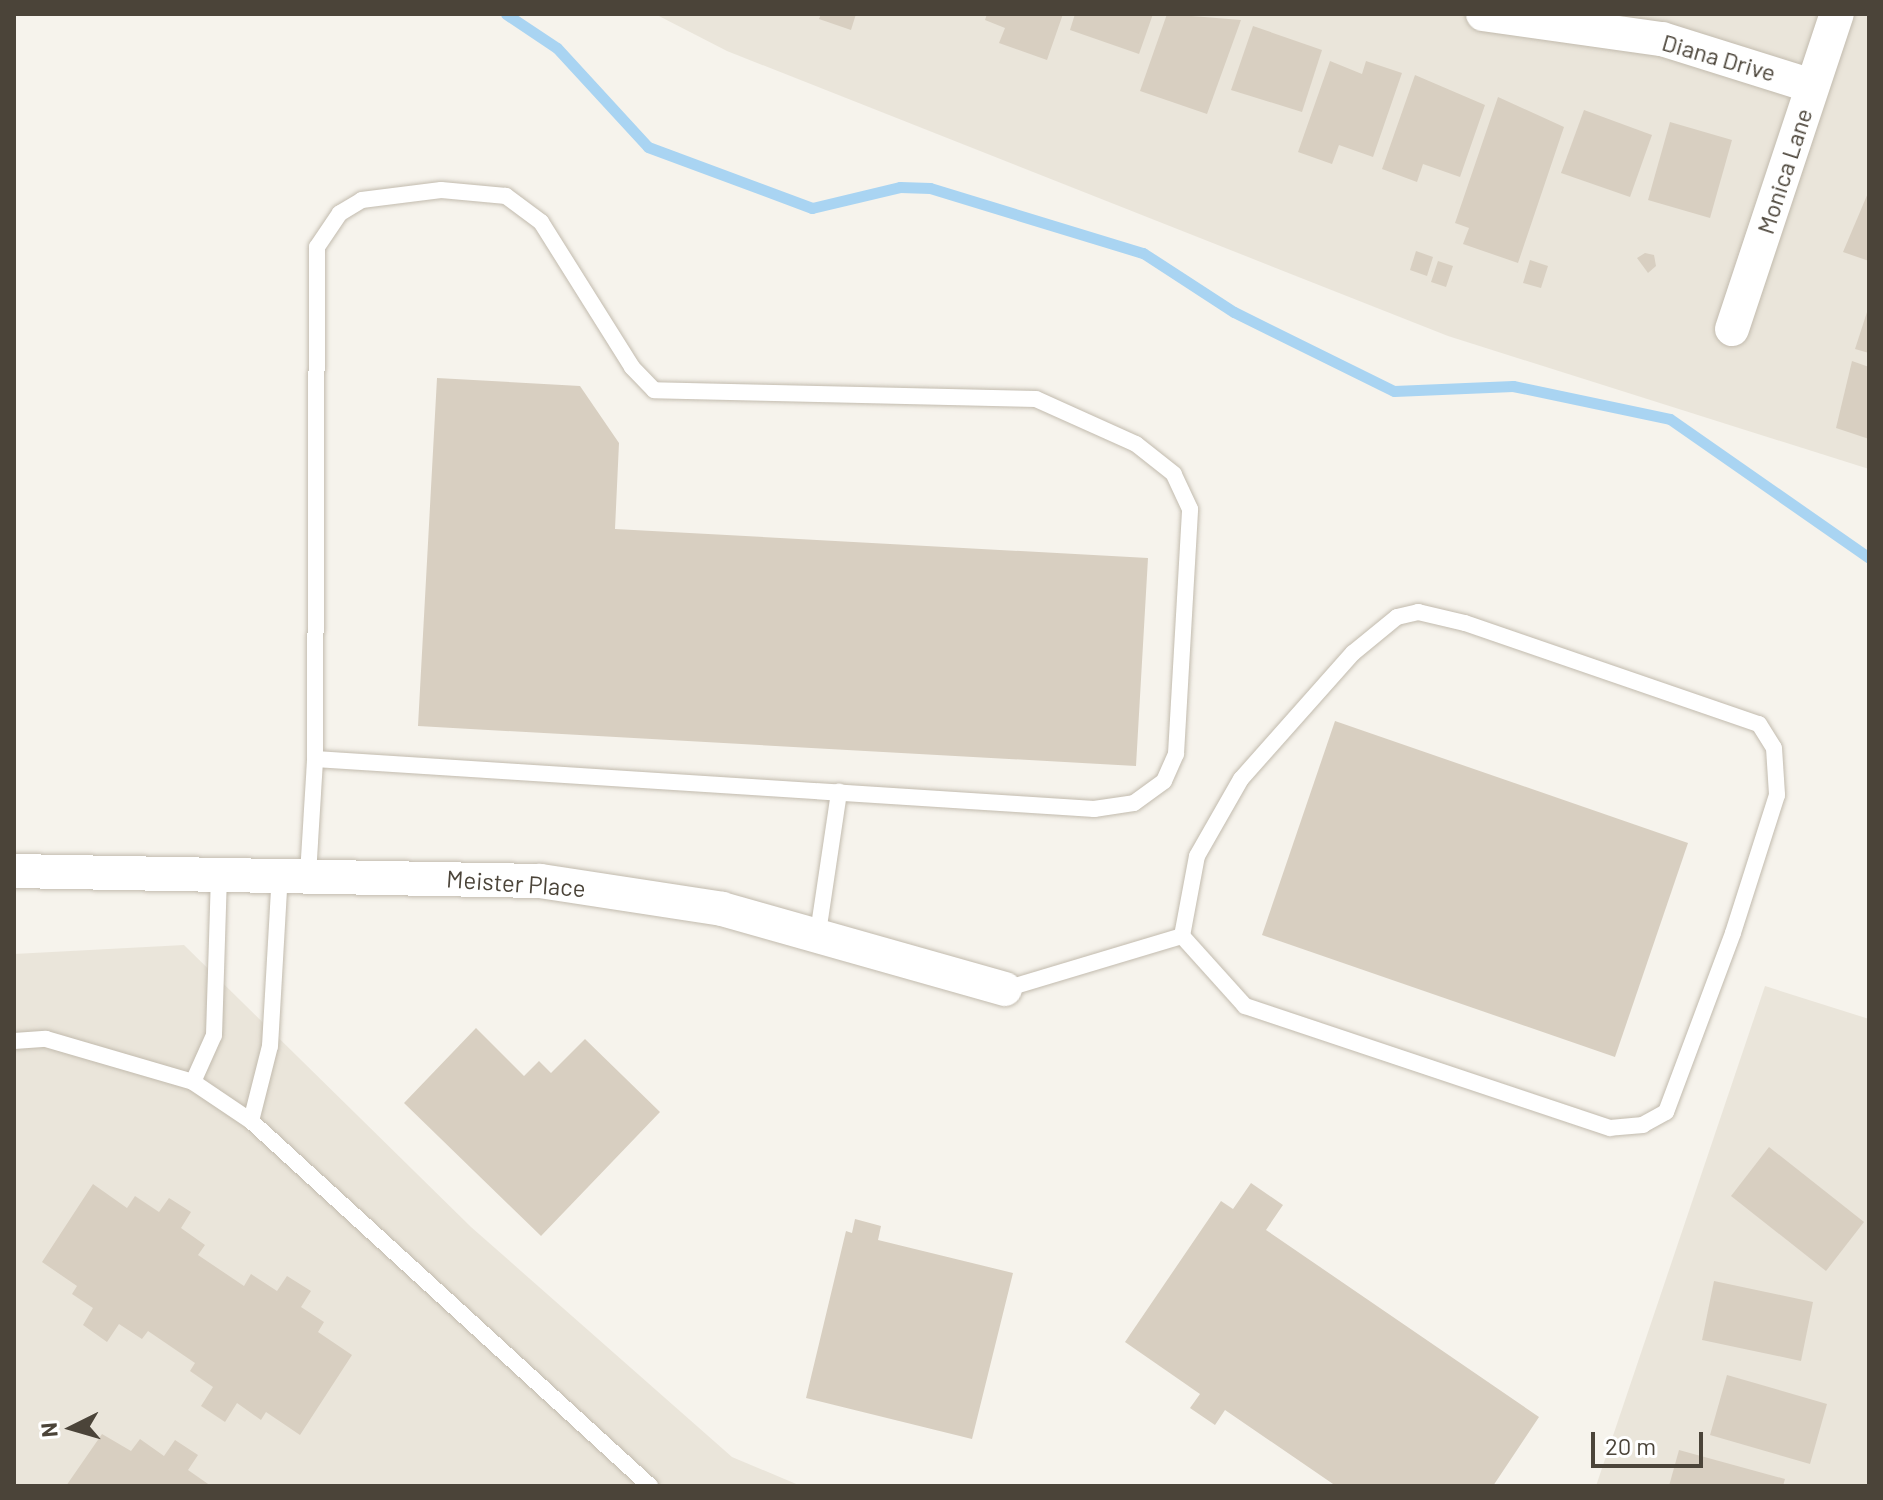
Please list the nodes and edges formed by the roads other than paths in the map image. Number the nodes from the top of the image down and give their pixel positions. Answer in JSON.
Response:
{"nodes":[{"id":1,"x":1483,"y":14,"type":"edge"},
{"id":2,"x":1837,"y":14,"type":"edge"},
{"id":3,"x":1812,"y":86,"type":"junction"},
{"id":4,"x":1732,"y":329,"type":"dead end"},
{"id":5,"x":315,"y":759,"type":"junction"},
{"id":6,"x":839,"y":792,"type":"junction"},
{"id":7,"x":14,"y":871,"type":"edge"},
{"id":8,"x":219,"y":875,"type":"junction"},
{"id":9,"x":294,"y":875,"type":"junction"},
{"id":10,"x":818,"y":933,"type":"junction"},
{"id":11,"x":1182,"y":936,"type":"junction"},
{"id":12,"x":1005,"y":989,"type":"joint"},
{"id":13,"x":14,"y":1041,"type":"edge"},
{"id":14,"x":193,"y":1082,"type":"junction"},
{"id":15,"x":251,"y":1121,"type":"junction"},
{"id":16,"x":650,"y":1486,"type":"edge"}],
"edges":[{"from":1,"to":3,"type":"street","name":"Diana Drive"},
{"from":2,"to":3,"type":"street","name":"Monica Lane"},
{"from":3,"to":4,"type":"street","name":"Monica Lane"},
{"from":5,"to":6,"type":"lane"},
{"from":5,"to":6,"type":"lane"},
{"from":5,"to":9,"type":"lane"},
{"from":6,"to":10,"type":"lane"},
{"from":7,"to":8,"type":"street","name":"Meister Place"},
{"from":8,"to":9,"type":"street","name":"Meister Place"},
{"from":8,"to":14,"type":"lane"},
{"from":9,"to":10,"type":"street","name":"Meister Place"},
{"from":9,"to":15,"type":"lane"},
{"from":10,"to":12,"type":"street","name":"Meister Place"},
{"from":11,"to":11,"type":"lane"},
{"from":11,"to":12,"type":"lane"},
{"from":13,"to":14,"type":"lane"},
{"from":14,"to":15,"type":"lane"},
{"from":15,"to":16,"type":"lane"}]}
